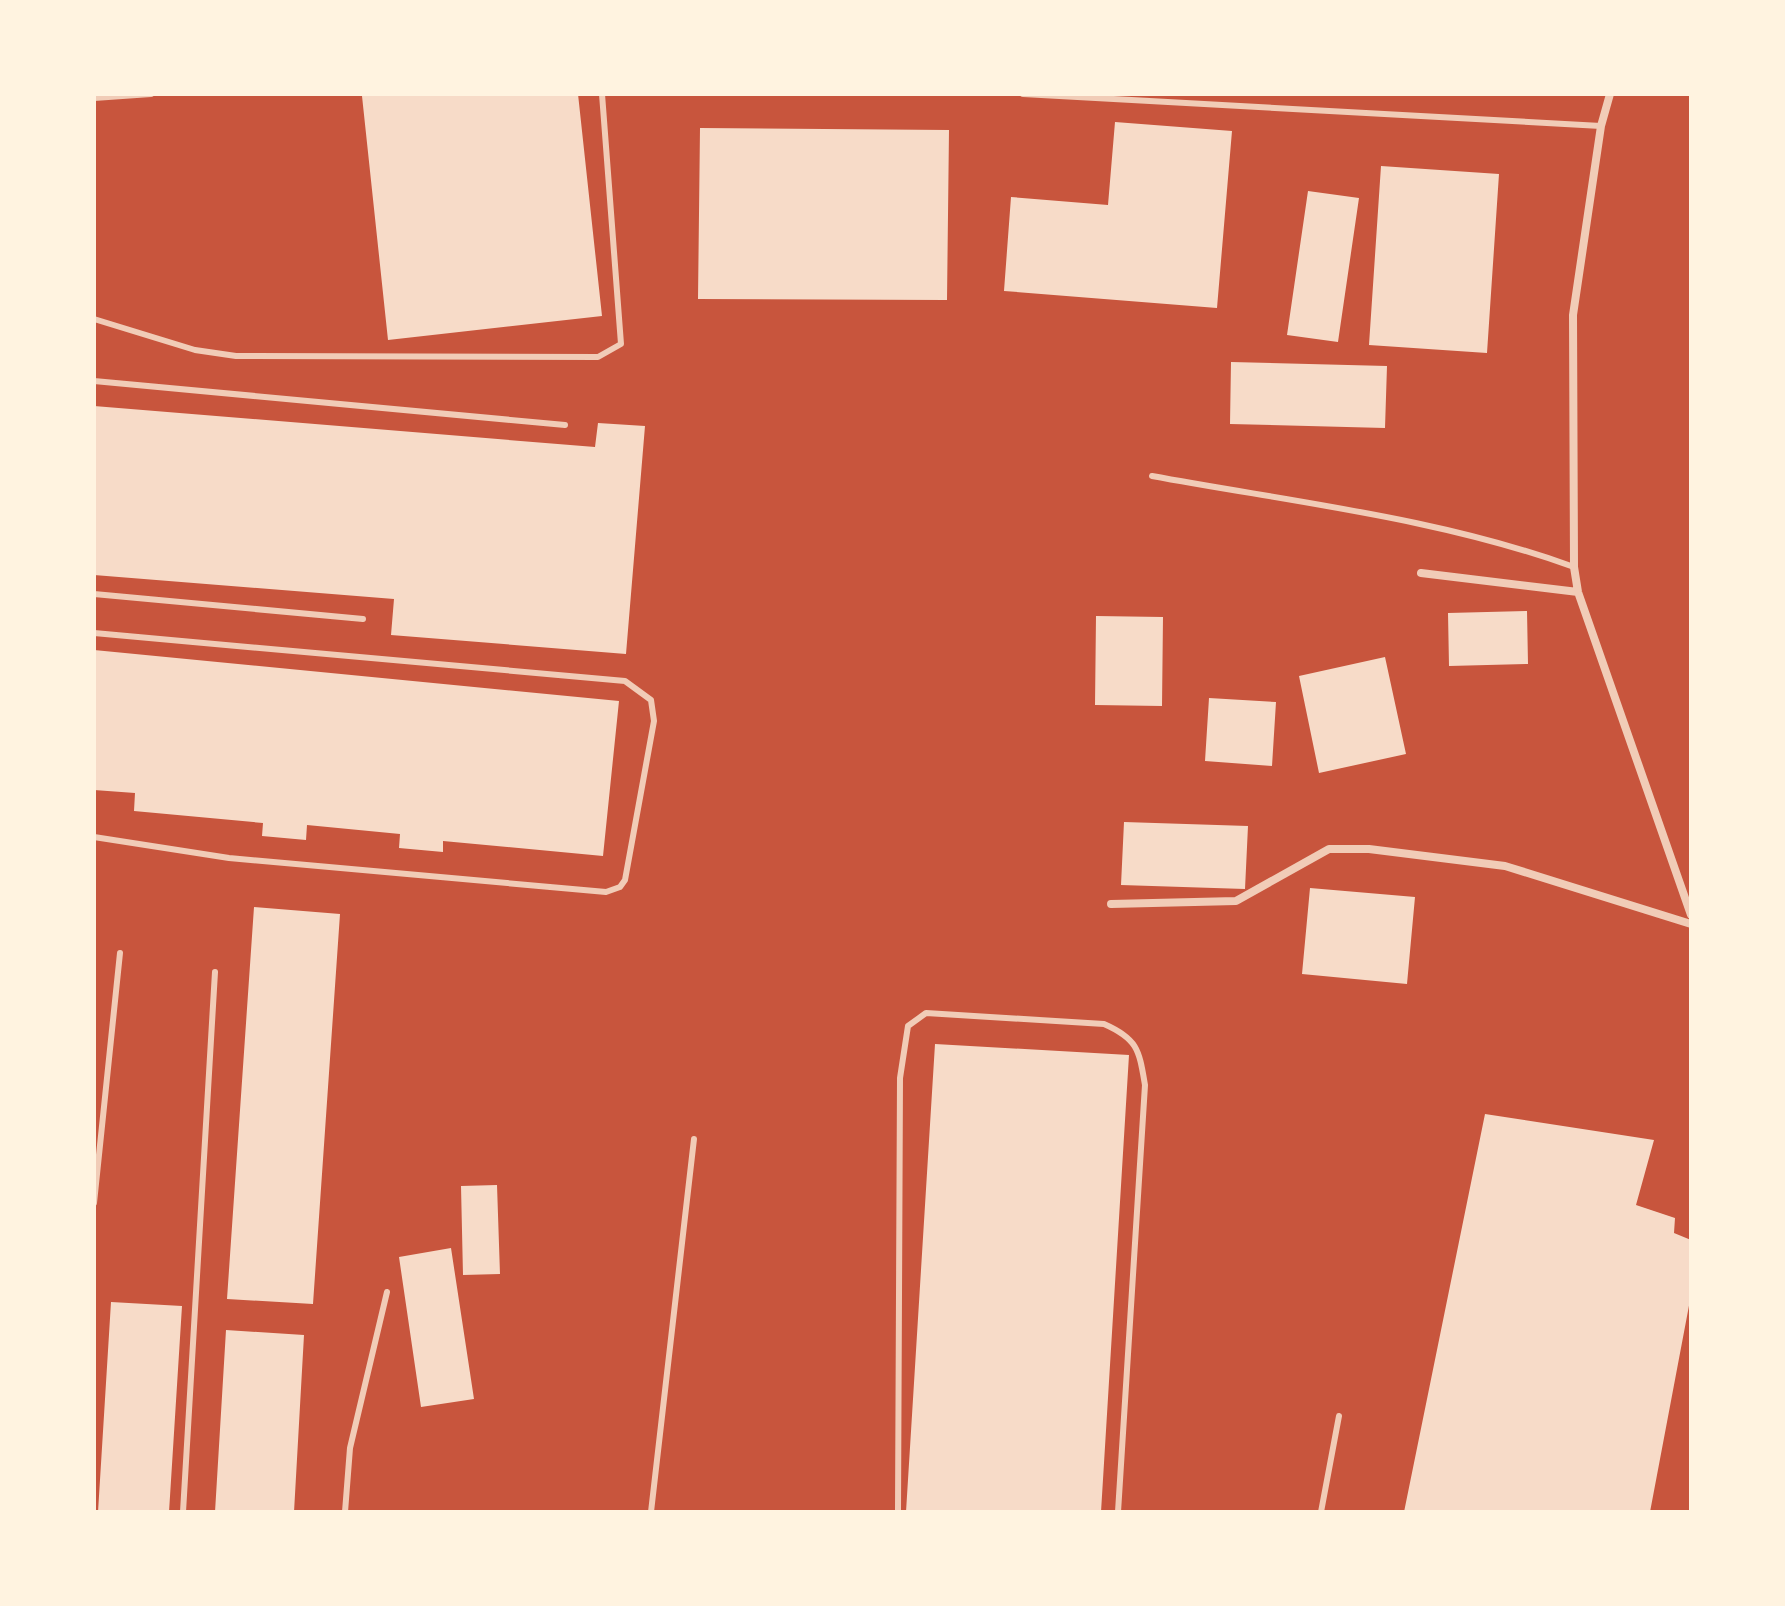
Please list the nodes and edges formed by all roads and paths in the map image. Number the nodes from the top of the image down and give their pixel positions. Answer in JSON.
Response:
{"nodes":[{"id":1,"x":151,"y":94,"type":"edge"},
{"id":2,"x":602,"y":94,"type":"edge"},
{"id":3,"x":1023,"y":94,"type":"edge"},
{"id":4,"x":1610,"y":94,"type":"edge"},
{"id":5,"x":94,"y":98,"type":"edge"},
{"id":6,"x":1601,"y":126,"type":"junction"},
{"id":7,"x":94,"y":319,"type":"edge"},
{"id":8,"x":94,"y":381,"type":"edge"},
{"id":9,"x":565,"y":425,"type":"dead end"},
{"id":10,"x":1152,"y":476,"type":"dead end"},
{"id":11,"x":1574,"y":567,"type":"junction"},
{"id":12,"x":1421,"y":573,"type":"dead end"},
{"id":13,"x":1578,"y":592,"type":"junction"},
{"id":14,"x":94,"y":594,"type":"edge"},
{"id":15,"x":363,"y":619,"type":"dead end"},
{"id":16,"x":94,"y":633,"type":"edge"},
{"id":17,"x":94,"y":837,"type":"edge"},
{"id":18,"x":1111,"y":904,"type":"dead end"},
{"id":19,"x":1691,"y":915,"type":"edge"},
{"id":20,"x":1691,"y":924,"type":"edge"},
{"id":21,"x":120,"y":953,"type":"dead end"},
{"id":22,"x":215,"y":972,"type":"dead end"},
{"id":23,"x":694,"y":1139,"type":"dead end"},
{"id":24,"x":94,"y":1203,"type":"edge"},
{"id":25,"x":387,"y":1292,"type":"dead end"},
{"id":26,"x":1339,"y":1416,"type":"dead end"},
{"id":27,"x":183,"y":1512,"type":"edge"},
{"id":28,"x":345,"y":1512,"type":"edge"},
{"id":29,"x":651,"y":1512,"type":"edge"},
{"id":30,"x":898,"y":1512,"type":"edge"},
{"id":31,"x":1118,"y":1512,"type":"edge"},
{"id":32,"x":1321,"y":1512,"type":"edge"}],
"edges":[{"from":1,"to":5,"type":"lane"},
{"from":2,"to":7,"type":"lane"},
{"from":3,"to":6,"type":"lane"},
{"from":4,"to":6,"type":"street"},
{"from":6,"to":11,"type":"street"},
{"from":8,"to":9,"type":"lane"},
{"from":10,"to":11,"type":"lane"},
{"from":11,"to":13,"type":"street"},
{"from":12,"to":13,"type":"street"},
{"from":13,"to":19,"type":"street"},
{"from":14,"to":15,"type":"lane"},
{"from":16,"to":17,"type":"lane"},
{"from":18,"to":20,"type":"street"},
{"from":21,"to":24,"type":"lane"},
{"from":22,"to":27,"type":"lane"},
{"from":23,"to":29,"type":"lane"},
{"from":25,"to":28,"type":"lane"},
{"from":26,"to":32,"type":"lane"},
{"from":30,"to":31,"type":"lane"}]}
